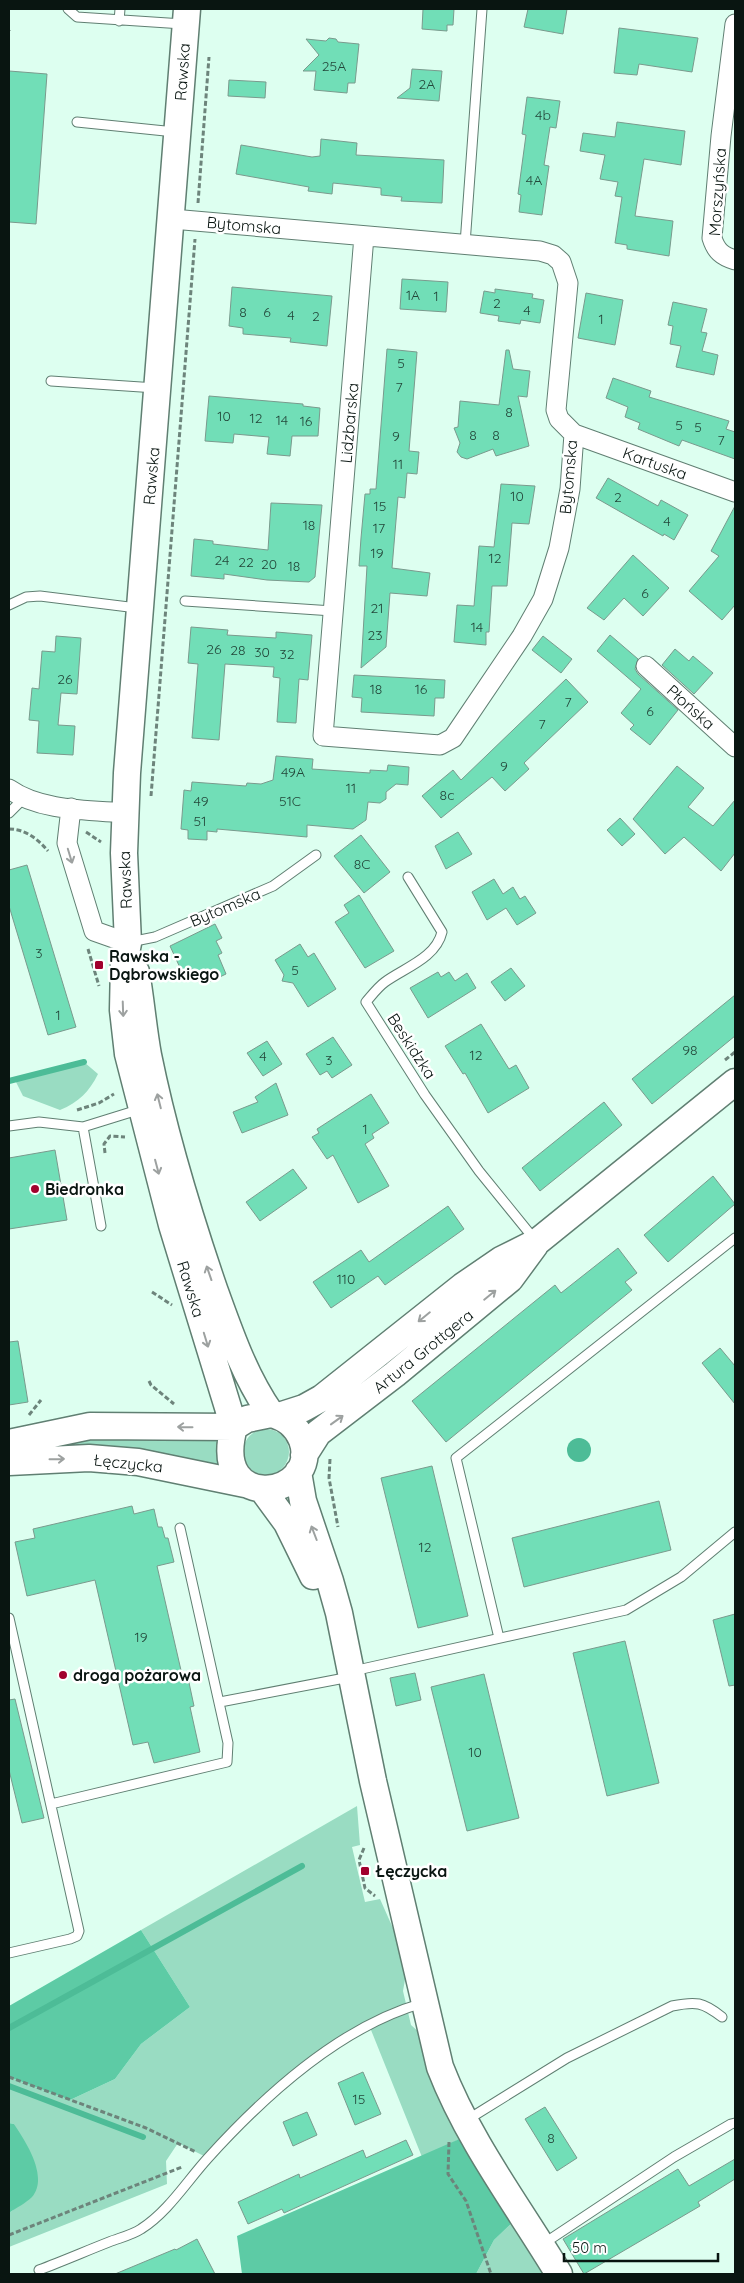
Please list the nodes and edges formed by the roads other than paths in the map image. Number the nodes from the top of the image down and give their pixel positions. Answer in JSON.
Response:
{"nodes":[{"id":1,"x":68,"y":9,"type":"edge"},
{"id":2,"x":120,"y":9,"type":"edge"},
{"id":3,"x":482,"y":9,"type":"edge"},
{"id":4,"x":186,"y":16,"type":"edge"},
{"id":5,"x":119,"y":21,"type":"junction"},
{"id":6,"x":735,"y":24,"type":"edge"},
{"id":7,"x":731,"y":85,"type":"edge"},
{"id":8,"x":77,"y":122,"type":"dead end"},
{"id":9,"x":178,"y":132,"type":"junction"},
{"id":10,"x":184,"y":220,"type":"junction"},
{"id":11,"x":364,"y":236,"type":"junction"},
{"id":12,"x":465,"y":244,"type":"junction"},
{"id":13,"x":735,"y":260,"type":"edge"},
{"id":14,"x":51,"y":381,"type":"dead end"},
{"id":15,"x":158,"y":388,"type":"junction"},
{"id":16,"x":574,"y":434,"type":"junction"},
{"id":17,"x":735,"y":492,"type":"edge"},
{"id":18,"x":185,"y":601,"type":"dead end"},
{"id":19,"x":9,"y":605,"type":"edge"},
{"id":20,"x":140,"y":608,"type":"junction"},
{"id":21,"x":333,"y":610,"type":"junction"},
{"id":22,"x":646,"y":666,"type":"dead end"},
{"id":23,"x":453,"y":738,"type":"joint"},
{"id":24,"x":735,"y":747,"type":"edge"},
{"id":25,"x":16,"y":794,"type":"edge"},
{"id":26,"x":71,"y":808,"type":"junction"},
{"id":27,"x":9,"y":813,"type":"edge"},
{"id":28,"x":125,"y":813,"type":"junction"},
{"id":29,"x":316,"y":856,"type":"dead end"},
{"id":30,"x":408,"y":877,"type":"dead end"},
{"id":31,"x":128,"y":943,"type":"junction"},
{"id":32,"x":735,"y":1082,"type":"edge"},
{"id":33,"x":141,"y":1109,"type":"junction"},
{"id":34,"x":9,"y":1126,"type":"edge"},
{"id":35,"x":83,"y":1127,"type":"junction"},
{"id":36,"x":101,"y":1226,"type":"dead end"},
{"id":37,"x":735,"y":1238,"type":"edge"},
{"id":38,"x":537,"y":1242,"type":"junction"},
{"id":39,"x":275,"y":1415,"type":"junction"},
{"id":40,"x":234,"y":1427,"type":"junction"},
{"id":41,"x":9,"y":1443,"type":"edge"},
{"id":42,"x":9,"y":1462,"type":"edge"},
{"id":43,"x":301,"y":1463,"type":"junction"},
{"id":44,"x":253,"y":1487,"type":"junction"},
{"id":45,"x":180,"y":1528,"type":"dead end"},
{"id":46,"x":735,"y":1532,"type":"edge"},
{"id":47,"x":9,"y":1618,"type":"edge"},
{"id":48,"x":499,"y":1638,"type":"junction"},
{"id":49,"x":348,"y":1665,"type":"junction"},
{"id":50,"x":220,"y":1702,"type":"junction"},
{"id":51,"x":50,"y":1804,"type":"junction"},
{"id":52,"x":9,"y":1953,"type":"edge"},
{"id":53,"x":424,"y":2003,"type":"junction"},
{"id":54,"x":722,"y":2018,"type":"dead end"},
{"id":55,"x":464,"y":2121,"type":"junction"},
{"id":56,"x":735,"y":2123,"type":"edge"},
{"id":57,"x":541,"y":2245,"type":"junction"},
{"id":58,"x":39,"y":2270,"type":"dead end"},
{"id":59,"x":559,"y":2274,"type":"edge"}],
"edges":[{"from":1,"to":5,"type":"lane"},
{"from":2,"to":5,"type":"lane"},
{"from":3,"to":12,"type":"lane"},
{"from":4,"to":5,"type":"lane"},
{"from":4,"to":9,"type":"street","name":"Rawska"},
{"from":6,"to":7,"type":"street","name":"Morszyńska"},
{"from":7,"to":13,"type":"street","name":"Morszyńska"},
{"from":8,"to":9,"type":"lane"},
{"from":9,"to":10,"type":"street","name":"Rawska"},
{"from":10,"to":11,"type":"street","name":"Bytomska"},
{"from":10,"to":15,"type":"street","name":"Rawska"},
{"from":11,"to":12,"type":"street","name":"Bytomska"},
{"from":11,"to":21,"type":"street","name":"Lidzbarska"},
{"from":12,"to":16,"type":"street","name":"Bytomska"},
{"from":14,"to":15,"type":"lane"},
{"from":15,"to":20,"type":"street","name":"Rawska"},
{"from":16,"to":17,"type":"street","name":"Kartuska"},
{"from":16,"to":23,"type":"street","name":"Bytomska"},
{"from":18,"to":21,"type":"lane"},
{"from":19,"to":20,"type":"lane"},
{"from":20,"to":28,"type":"street","name":"Rawska"},
{"from":21,"to":23,"type":"street","name":"Lidzbarska"},
{"from":22,"to":24,"type":"street","name":"Płońska"},
{"from":25,"to":26,"type":"street"},
{"from":25,"to":27,"type":"lane"},
{"from":26,"to":28,"type":"street"},
{"from":26,"to":31,"type":"street","one_way":true},
{"from":28,"to":31,"type":"street","name":"Rawska"},
{"from":29,"to":31,"type":"lane","name":"Bytomska"},
{"from":30,"to":38,"type":"lane","name":"Beskidzka"},
{"from":31,"to":33,"type":"street","name":"Rawska","one_way":true},
{"from":39,"to":31,"type":"street","name":"Rawska","one_way":true},
{"from":32,"to":38,"type":"street","name":"Artura Grottgera"},
{"from":33,"to":35,"type":"lane"},
{"from":33,"to":40,"type":"street","name":"Rawska","one_way":true},
{"from":34,"to":35,"type":"lane"},
{"from":35,"to":36,"type":"lane"},
{"from":37,"to":48,"type":"lane"},
{"from":38,"to":39,"type":"street","name":"Artura Grottgera","one_way":true},
{"from":43,"to":38,"type":"street","name":"Artura Grottgera","one_way":true},
{"from":39,"to":40,"type":"street"},
{"from":39,"to":43,"type":"street"},
{"from":40,"to":41,"type":"street","name":"Łęczycka","one_way":true},
{"from":40,"to":44,"type":"street"},
{"from":42,"to":44,"type":"street","name":"Łęczycka","one_way":true},
{"from":43,"to":44,"type":"street"},
{"from":49,"to":43,"type":"street","one_way":true},
{"from":44,"to":49,"type":"street"},
{"from":45,"to":50,"type":"lane"},
{"from":46,"to":48,"type":"lane"},
{"from":47,"to":51,"type":"lane"},
{"from":48,"to":49,"type":"lane"},
{"from":49,"to":50,"type":"lane"},
{"from":49,"to":53,"type":"street"},
{"from":50,"to":51,"type":"lane"},
{"from":51,"to":52,"type":"lane"},
{"from":53,"to":55,"type":"street"},
{"from":53,"to":58,"type":"lane"},
{"from":54,"to":55,"type":"lane"},
{"from":55,"to":57,"type":"street"},
{"from":56,"to":57,"type":"lane"},
{"from":57,"to":59,"type":"street"}]}
